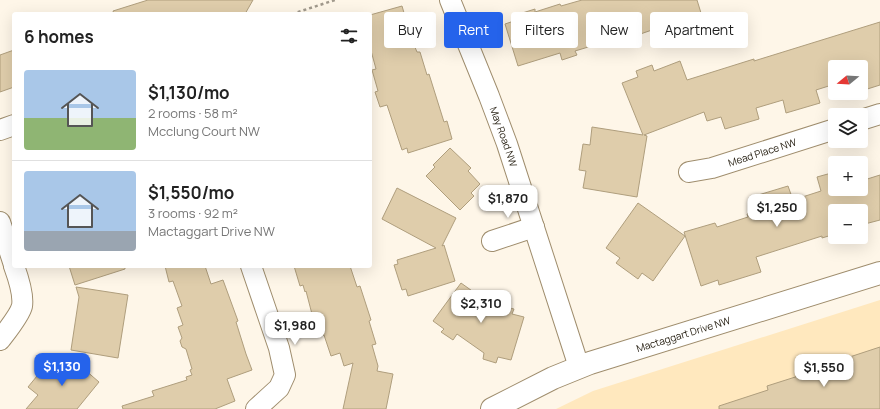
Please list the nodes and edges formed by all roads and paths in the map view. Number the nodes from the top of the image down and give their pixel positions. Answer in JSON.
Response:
{"nodes":[{"id":1,"x":335,"y":0,"type":"edge"},
{"id":2,"x":450,"y":0,"type":"edge"},
{"id":3,"x":298,"y":12,"type":"edge"},
{"id":4,"x":880,"y":114,"type":"edge"},
{"id":5,"x":868,"y":118,"type":"edge"},
{"id":6,"x":12,"y":126,"type":"edge"},
{"id":7,"x":0,"y":130,"type":"edge"},
{"id":8,"x":828,"y":130,"type":"edge"},
{"id":9,"x":689,"y":172,"type":"dead end"},
{"id":10,"x":0,"y":222,"type":"edge"},
{"id":11,"x":534,"y":228,"type":"junction"},
{"id":12,"x":492,"y":241,"type":"dead end"},
{"id":13,"x":12,"y":260,"type":"edge"},
{"id":14,"x":15,"y":268,"type":"edge"},
{"id":15,"x":252,"y":268,"type":"edge"},
{"id":16,"x":880,"y":273,"type":"edge"},
{"id":17,"x":0,"y":340,"type":"edge"},
{"id":18,"x":579,"y":367,"type":"junction"},
{"id":19,"x":256,"y":409,"type":"edge"},
{"id":20,"x":492,"y":409,"type":"edge"}],
"edges":[{"from":1,"to":3,"type":"path"},
{"from":2,"to":11,"type":"street","name":"May Road NW"},
{"from":4,"to":5,"type":"street"},
{"from":6,"to":7,"type":"street"},
{"from":8,"to":9,"type":"street","name":"Mead Place NW"},
{"from":10,"to":13,"type":"street"},
{"from":11,"to":12,"type":"street"},
{"from":11,"to":18,"type":"street","name":"May Road NW"},
{"from":14,"to":17,"type":"street"},
{"from":15,"to":19,"type":"street"},
{"from":16,"to":18,"type":"street","name":"Mactaggart Drive NW"},
{"from":18,"to":20,"type":"street","name":"Mactaggart Drive NW"}]}
